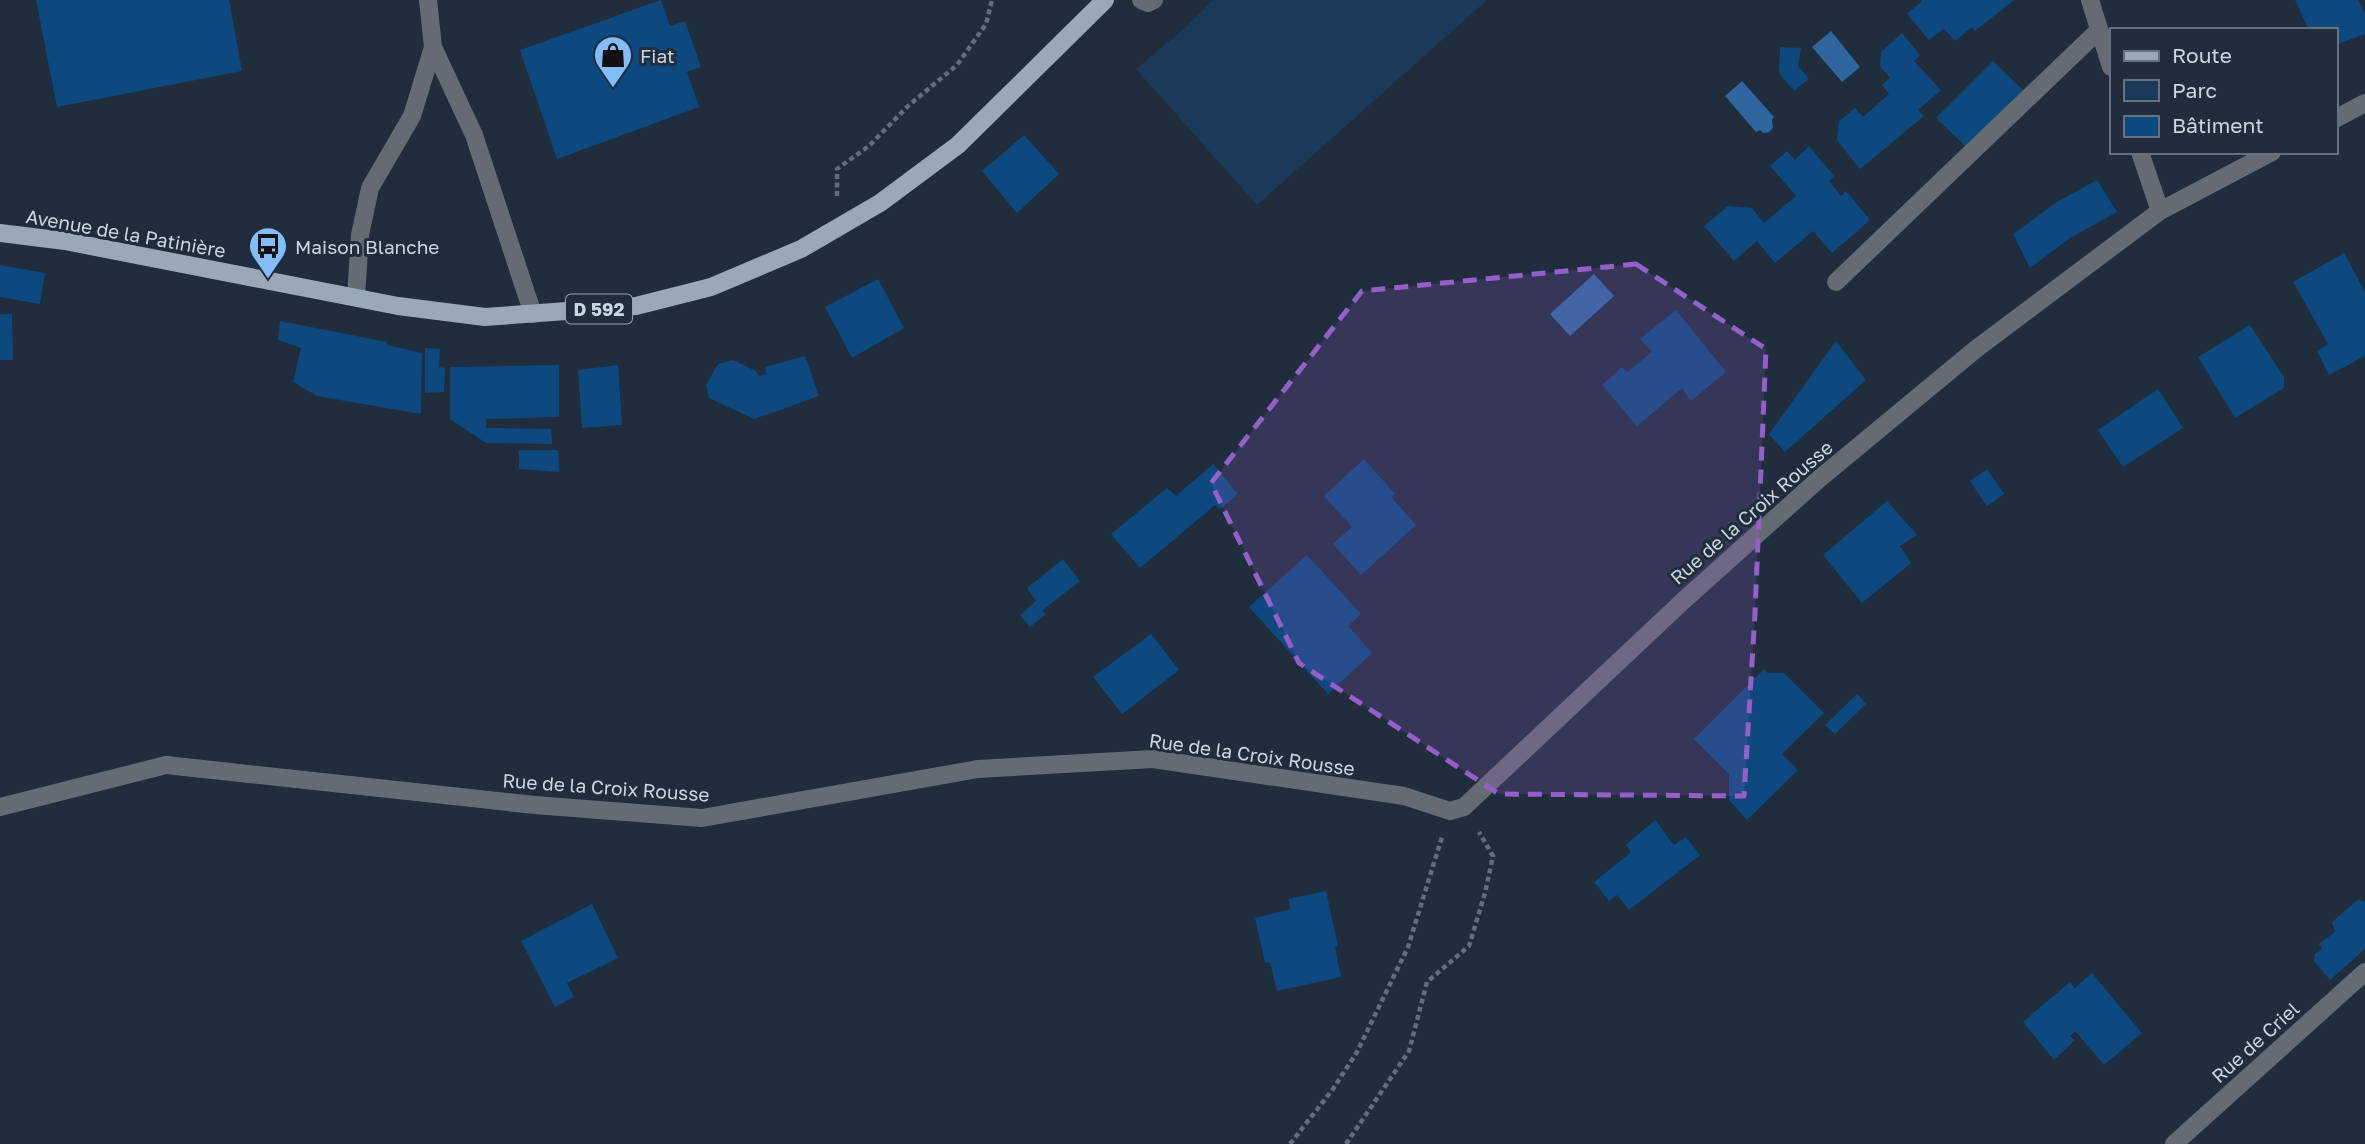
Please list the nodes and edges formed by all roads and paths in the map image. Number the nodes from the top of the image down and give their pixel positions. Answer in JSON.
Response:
{"nodes":[{"id":1,"x":428,"y":0,"type":"edge"},
{"id":2,"x":992,"y":0,"type":"edge"},
{"id":3,"x":1105,"y":0,"type":"edge"},
{"id":4,"x":1141,"y":0,"type":"edge"},
{"id":5,"x":1154,"y":0,"type":"edge"},
{"id":6,"x":2090,"y":0,"type":"edge"},
{"id":7,"x":2099,"y":30,"type":"junction"},
{"id":8,"x":433,"y":47,"type":"junction"},
{"id":9,"x":2110,"y":64,"type":"edge"},
{"id":10,"x":2365,"y":103,"type":"edge"},
{"id":11,"x":2337,"y":118,"type":"edge"},
{"id":12,"x":2141,"y":154,"type":"edge"},
{"id":13,"x":2268,"y":154,"type":"edge"},
{"id":14,"x":2160,"y":211,"type":"junction"},
{"id":15,"x":840,"y":227,"type":"junction"},
{"id":16,"x":0,"y":233,"type":"edge"},
{"id":17,"x":1836,"y":282,"type":"dead end"},
{"id":18,"x":356,"y":298,"type":"junction"},
{"id":19,"x":533,"y":314,"type":"junction"},
{"id":20,"x":0,"y":807,"type":"edge"},
{"id":21,"x":1457,"y":809,"type":"junction"},
{"id":22,"x":2365,"y":972,"type":"edge"},
{"id":23,"x":1290,"y":1144,"type":"edge"},
{"id":24,"x":1346,"y":1144,"type":"edge"},
{"id":25,"x":2174,"y":1144,"type":"edge"}],
"edges":[{"from":1,"to":8,"type":"street"},
{"from":2,"to":15,"type":"path"},
{"from":3,"to":15,"type":"main road","name":"Avenue de la Patinière","number":"D 592"},
{"from":4,"to":5,"type":"street"},
{"from":6,"to":7,"type":"street"},
{"from":7,"to":9,"type":"street"},
{"from":7,"to":17,"type":"street"},
{"from":8,"to":18,"type":"street"},
{"from":8,"to":19,"type":"street"},
{"from":10,"to":11,"type":"street"},
{"from":12,"to":14,"type":"street"},
{"from":13,"to":14,"type":"street","name":"Rue de la Croix Rousse"},
{"from":14,"to":21,"type":"street","name":"Rue de la Croix Rousse"},
{"from":15,"to":19,"type":"main road","name":"Avenue de la Patinière","number":"D 592"},
{"from":16,"to":18,"type":"main road","name":"Avenue de la Patinière","number":"D 592"},
{"from":18,"to":19,"type":"main road","name":"Avenue de la Patinière","number":"D 592"},
{"from":20,"to":21,"type":"street","name":"Rue de la Croix Rousse"},
{"from":21,"to":23,"type":"path"},
{"from":21,"to":24,"type":"path"},
{"from":22,"to":25,"type":"street","name":"Rue de Criel"}]}
